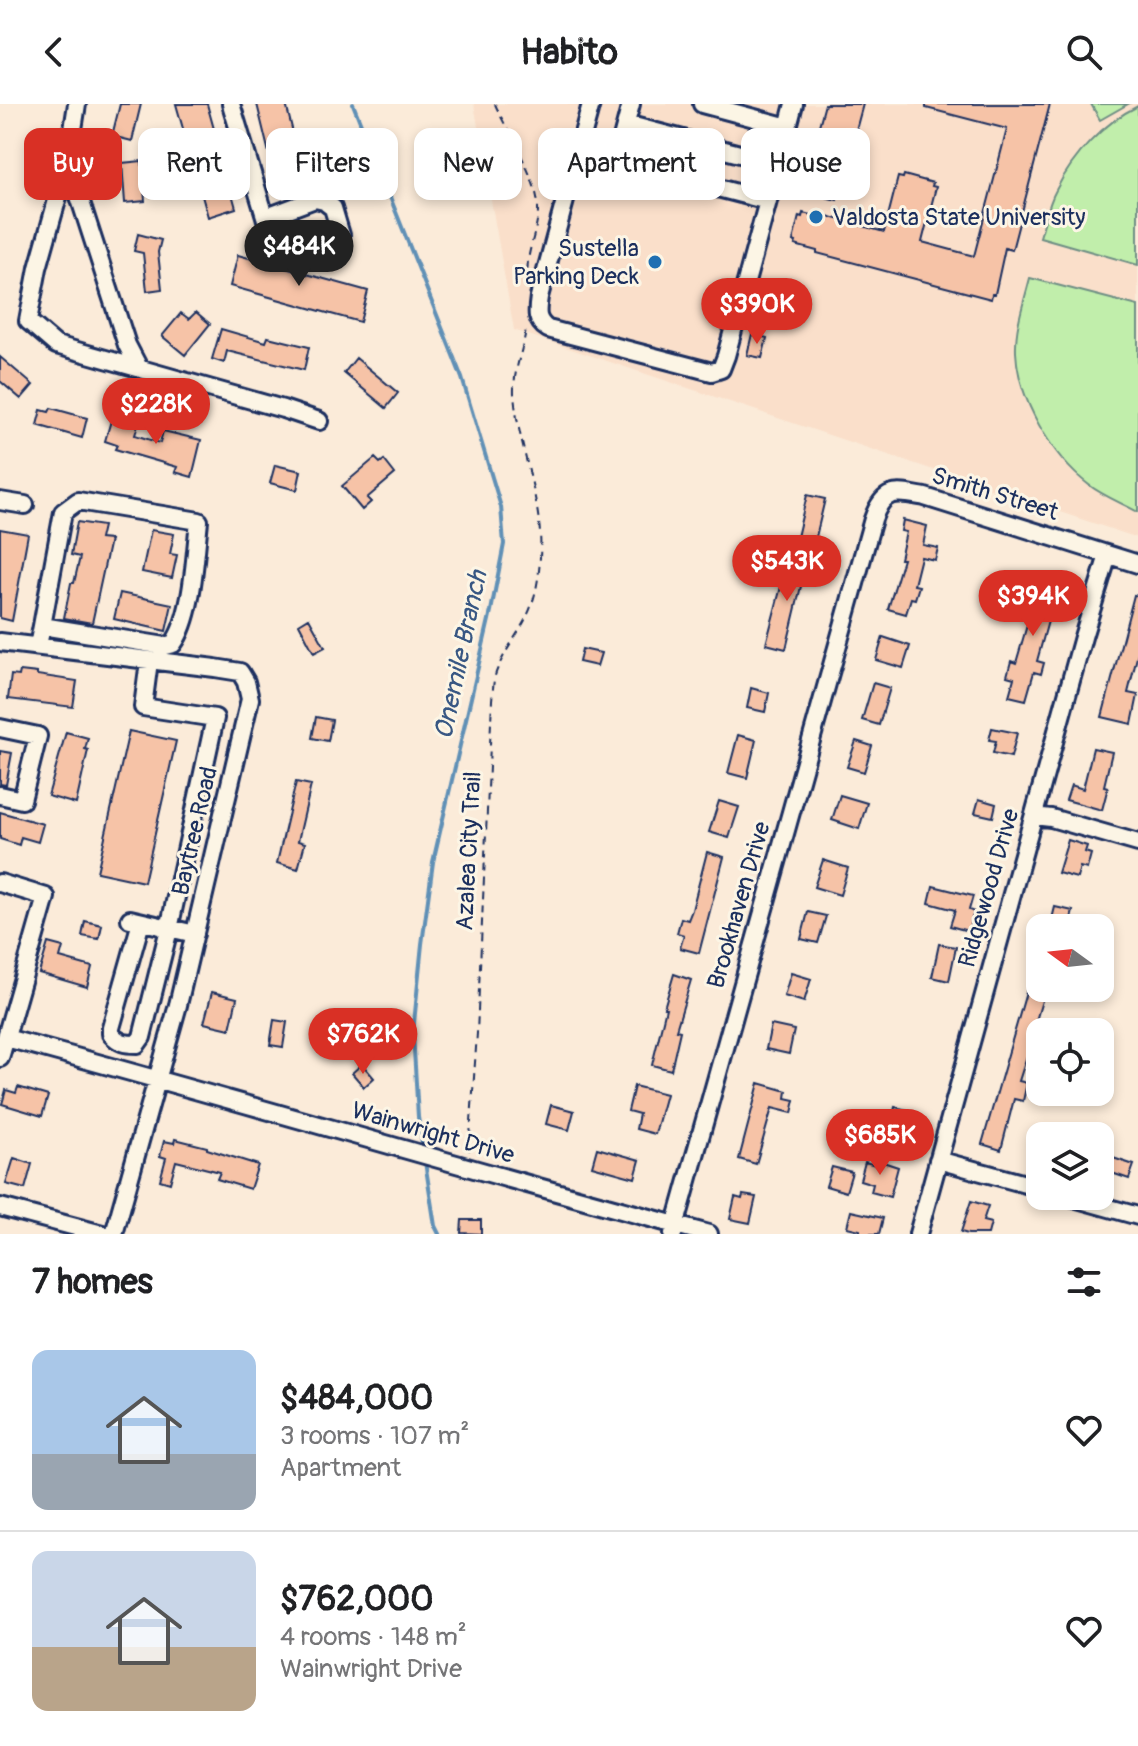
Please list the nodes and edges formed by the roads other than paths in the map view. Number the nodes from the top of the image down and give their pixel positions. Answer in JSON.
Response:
{"nodes":[{"id":1,"x":77,"y":104,"type":"edge"},
{"id":2,"x":231,"y":104,"type":"edge"},
{"id":3,"x":591,"y":104,"type":"edge"},
{"id":4,"x":631,"y":104,"type":"edge"},
{"id":5,"x":702,"y":104,"type":"edge"},
{"id":6,"x":794,"y":104,"type":"edge"},
{"id":7,"x":626,"y":124,"type":"junction"},
{"id":8,"x":788,"y":127,"type":"joint"},
{"id":9,"x":73,"y":128,"type":"edge"},
{"id":10,"x":584,"y":128,"type":"edge"},
{"id":11,"x":625,"y":128,"type":"edge"},
{"id":12,"x":741,"y":154,"type":"edge"},
{"id":13,"x":725,"y":190,"type":"edge"},
{"id":14,"x":57,"y":200,"type":"edge"},
{"id":15,"x":81,"y":200,"type":"edge"},
{"id":16,"x":565,"y":200,"type":"edge"},
{"id":17,"x":768,"y":201,"type":"joint"},
{"id":18,"x":267,"y":217,"type":"junction"},
{"id":19,"x":139,"y":368,"type":"junction"},
{"id":20,"x":319,"y":421,"type":"dead end"},
{"id":21,"x":0,"y":501,"type":"edge"},
{"id":22,"x":25,"y":505,"type":"dead end"},
{"id":23,"x":1108,"y":555,"type":"junction"},
{"id":24,"x":1138,"y":564,"type":"edge"},
{"id":25,"x":853,"y":589,"type":"joint"},
{"id":26,"x":42,"y":626,"type":"junction"},
{"id":27,"x":0,"y":642,"type":"edge"},
{"id":28,"x":38,"y":646,"type":"junction"},
{"id":29,"x":149,"y":661,"type":"junction"},
{"id":30,"x":0,"y":728,"type":"edge"},
{"id":31,"x":0,"y":795,"type":"edge"},
{"id":32,"x":1034,"y":816,"type":"junction"},
{"id":33,"x":1138,"y":843,"type":"edge"},
{"id":34,"x":0,"y":883,"type":"edge"},
{"id":35,"x":169,"y":929,"type":"junction"},
{"id":36,"x":195,"y":934,"type":"junction"},
{"id":37,"x":6,"y":1038,"type":"junction"},
{"id":38,"x":0,"y":1058,"type":"edge"},
{"id":39,"x":158,"y":1079,"type":"junction"},
{"id":40,"x":938,"y":1160,"type":"junction"},
{"id":41,"x":1026,"y":1184,"type":"edge"},
{"id":42,"x":0,"y":1207,"type":"edge"},
{"id":43,"x":1114,"y":1209,"type":"edge"},
{"id":44,"x":1138,"y":1216,"type":"edge"},
{"id":45,"x":674,"y":1229,"type":"edge"},
{"id":46,"x":102,"y":1234,"type":"edge"},
{"id":47,"x":114,"y":1234,"type":"edge"},
{"id":48,"x":709,"y":1234,"type":"edge"},
{"id":49,"x":918,"y":1234,"type":"edge"}],
"edges":[{"from":1,"to":9,"type":"street"},
{"from":2,"to":18,"type":"street"},
{"from":3,"to":10,"type":"street"},
{"from":4,"to":7,"type":"street"},
{"from":5,"to":8,"type":"street"},
{"from":6,"to":8,"type":"street"},
{"from":7,"to":11,"type":"street"},
{"from":7,"to":12,"type":"street"},
{"from":13,"to":17,"type":"street"},
{"from":14,"to":19,"type":"street"},
{"from":15,"to":19,"type":"street"},
{"from":16,"to":17,"type":"street"},
{"from":18,"to":18,"type":"street"},
{"from":19,"to":20,"type":"street"},
{"from":21,"to":22,"type":"street"},
{"from":23,"to":24,"type":"street","name":"Smith Street"},
{"from":23,"to":25,"type":"street","name":"Smith Street"},
{"from":23,"to":32,"type":"street","name":"Ridgewood Drive"},
{"from":25,"to":45,"type":"street","name":"Brookhaven Drive"},
{"from":26,"to":26,"type":"street"},
{"from":26,"to":28,"type":"street"},
{"from":27,"to":28,"type":"street","name":"Baytree Road"},
{"from":28,"to":29,"type":"street","name":"Baytree Road"},
{"from":29,"to":35,"type":"street"},
{"from":29,"to":36,"type":"street","name":"Baytree Road"},
{"from":30,"to":31,"type":"street"},
{"from":32,"to":33,"type":"street"},
{"from":32,"to":40,"type":"street","name":"Ridgewood Drive"},
{"from":34,"to":37,"type":"street"},
{"from":35,"to":35,"type":"street"},
{"from":35,"to":36,"type":"street"},
{"from":36,"to":39,"type":"street","name":"Baytree Road"},
{"from":37,"to":38,"type":"street"},
{"from":37,"to":39,"type":"street","name":"Wainwright Drive"},
{"from":39,"to":45,"type":"street","name":"Wainwright Drive"},
{"from":39,"to":47,"type":"street","name":"Baytree Road"},
{"from":40,"to":41,"type":"street"},
{"from":40,"to":49,"type":"street","name":"Ridgewood Drive"},
{"from":42,"to":46,"type":"street"},
{"from":43,"to":44,"type":"street"},
{"from":45,"to":48,"type":"street","name":"Wainwright Drive"}]}
